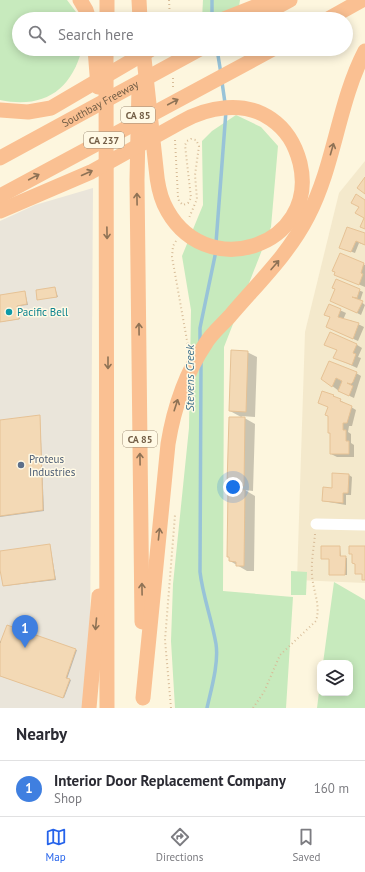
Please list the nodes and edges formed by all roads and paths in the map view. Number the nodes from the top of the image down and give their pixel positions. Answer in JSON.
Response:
{"nodes":[{"id":1,"x":80,"y":0,"type":"edge"},
{"id":2,"x":107,"y":0,"type":"edge"},
{"id":3,"x":140,"y":0,"type":"edge"},
{"id":4,"x":169,"y":0,"type":"edge"},
{"id":5,"x":272,"y":0,"type":"edge"},
{"id":6,"x":290,"y":0,"type":"edge"},
{"id":7,"x":362,"y":0,"type":"edge"},
{"id":8,"x":87,"y":12,"type":"edge"},
{"id":9,"x":107,"y":12,"type":"edge"},
{"id":10,"x":140,"y":12,"type":"edge"},
{"id":11,"x":170,"y":12,"type":"edge"},
{"id":12,"x":241,"y":12,"type":"edge"},
{"id":13,"x":268,"y":12,"type":"edge"},
{"id":14,"x":341,"y":12,"type":"edge"},
{"id":15,"x":365,"y":50,"type":"edge"},
{"id":16,"x":95,"y":56,"type":"edge"},
{"id":17,"x":106,"y":56,"type":"edge"},
{"id":18,"x":139,"y":56,"type":"edge"},
{"id":19,"x":139,"y":56,"type":"edge"},
{"id":20,"x":143,"y":56,"type":"edge"},
{"id":21,"x":187,"y":56,"type":"edge"},
{"id":22,"x":259,"y":56,"type":"edge"},
{"id":23,"x":0,"y":110,"type":"edge"},
{"id":24,"x":152,"y":138,"type":"edge"},
{"id":25,"x":152,"y":138,"type":"edge"},
{"id":26,"x":152,"y":138,"type":"edge"},
{"id":27,"x":152,"y":138,"type":"edge"},
{"id":28,"x":0,"y":158,"type":"edge"},
{"id":29,"x":106,"y":194,"type":"junction"},
{"id":30,"x":0,"y":196,"type":"edge"},
{"id":31,"x":0,"y":211,"type":"edge"},
{"id":32,"x":108,"y":488,"type":"junction"},
{"id":33,"x":316,"y":524,"type":"joint"},
{"id":34,"x":365,"y":525,"type":"edge"},
{"id":35,"x":143,"y":703,"type":"edge"},
{"id":36,"x":89,"y":708,"type":"edge"},
{"id":37,"x":107,"y":708,"type":"edge"},
{"id":38,"x":253,"y":708,"type":"edge"}],
"edges":[{"from":1,"to":8,"type":"highway"},
{"from":2,"to":9,"type":"highway"},
{"from":3,"to":10,"type":"highway"},
{"from":4,"to":11,"type":"path"},
{"from":5,"to":12,"type":"highway"},
{"from":6,"to":13,"type":"highway"},
{"from":7,"to":14,"type":"highway"},
{"from":35,"to":15,"type":"highway","one_way":true},
{"from":16,"to":29,"type":"highway"},
{"from":17,"to":29,"type":"highway","number":"CA 85"},
{"from":35,"to":18,"type":"highway","number":"CA 85","one_way":true},
{"from":19,"to":23,"type":"highway"},
{"from":27,"to":20,"type":"highway","one_way":true},
{"from":21,"to":28,"type":"highway","name":"Southbay Freeway"},
{"from":30,"to":22,"type":"highway","number":"CA 237","one_way":true},
{"from":31,"to":24,"type":"highway","one_way":true},
{"from":25,"to":26,"type":"highway","one_way":true},
{"from":29,"to":32,"type":"highway","number":"CA 85","one_way":true},
{"from":32,"to":36,"type":"highway","one_way":true},
{"from":32,"to":37,"type":"highway","number":"CA 85"},
{"from":33,"to":34,"type":"street"},
{"from":33,"to":38,"type":"path"}]}
